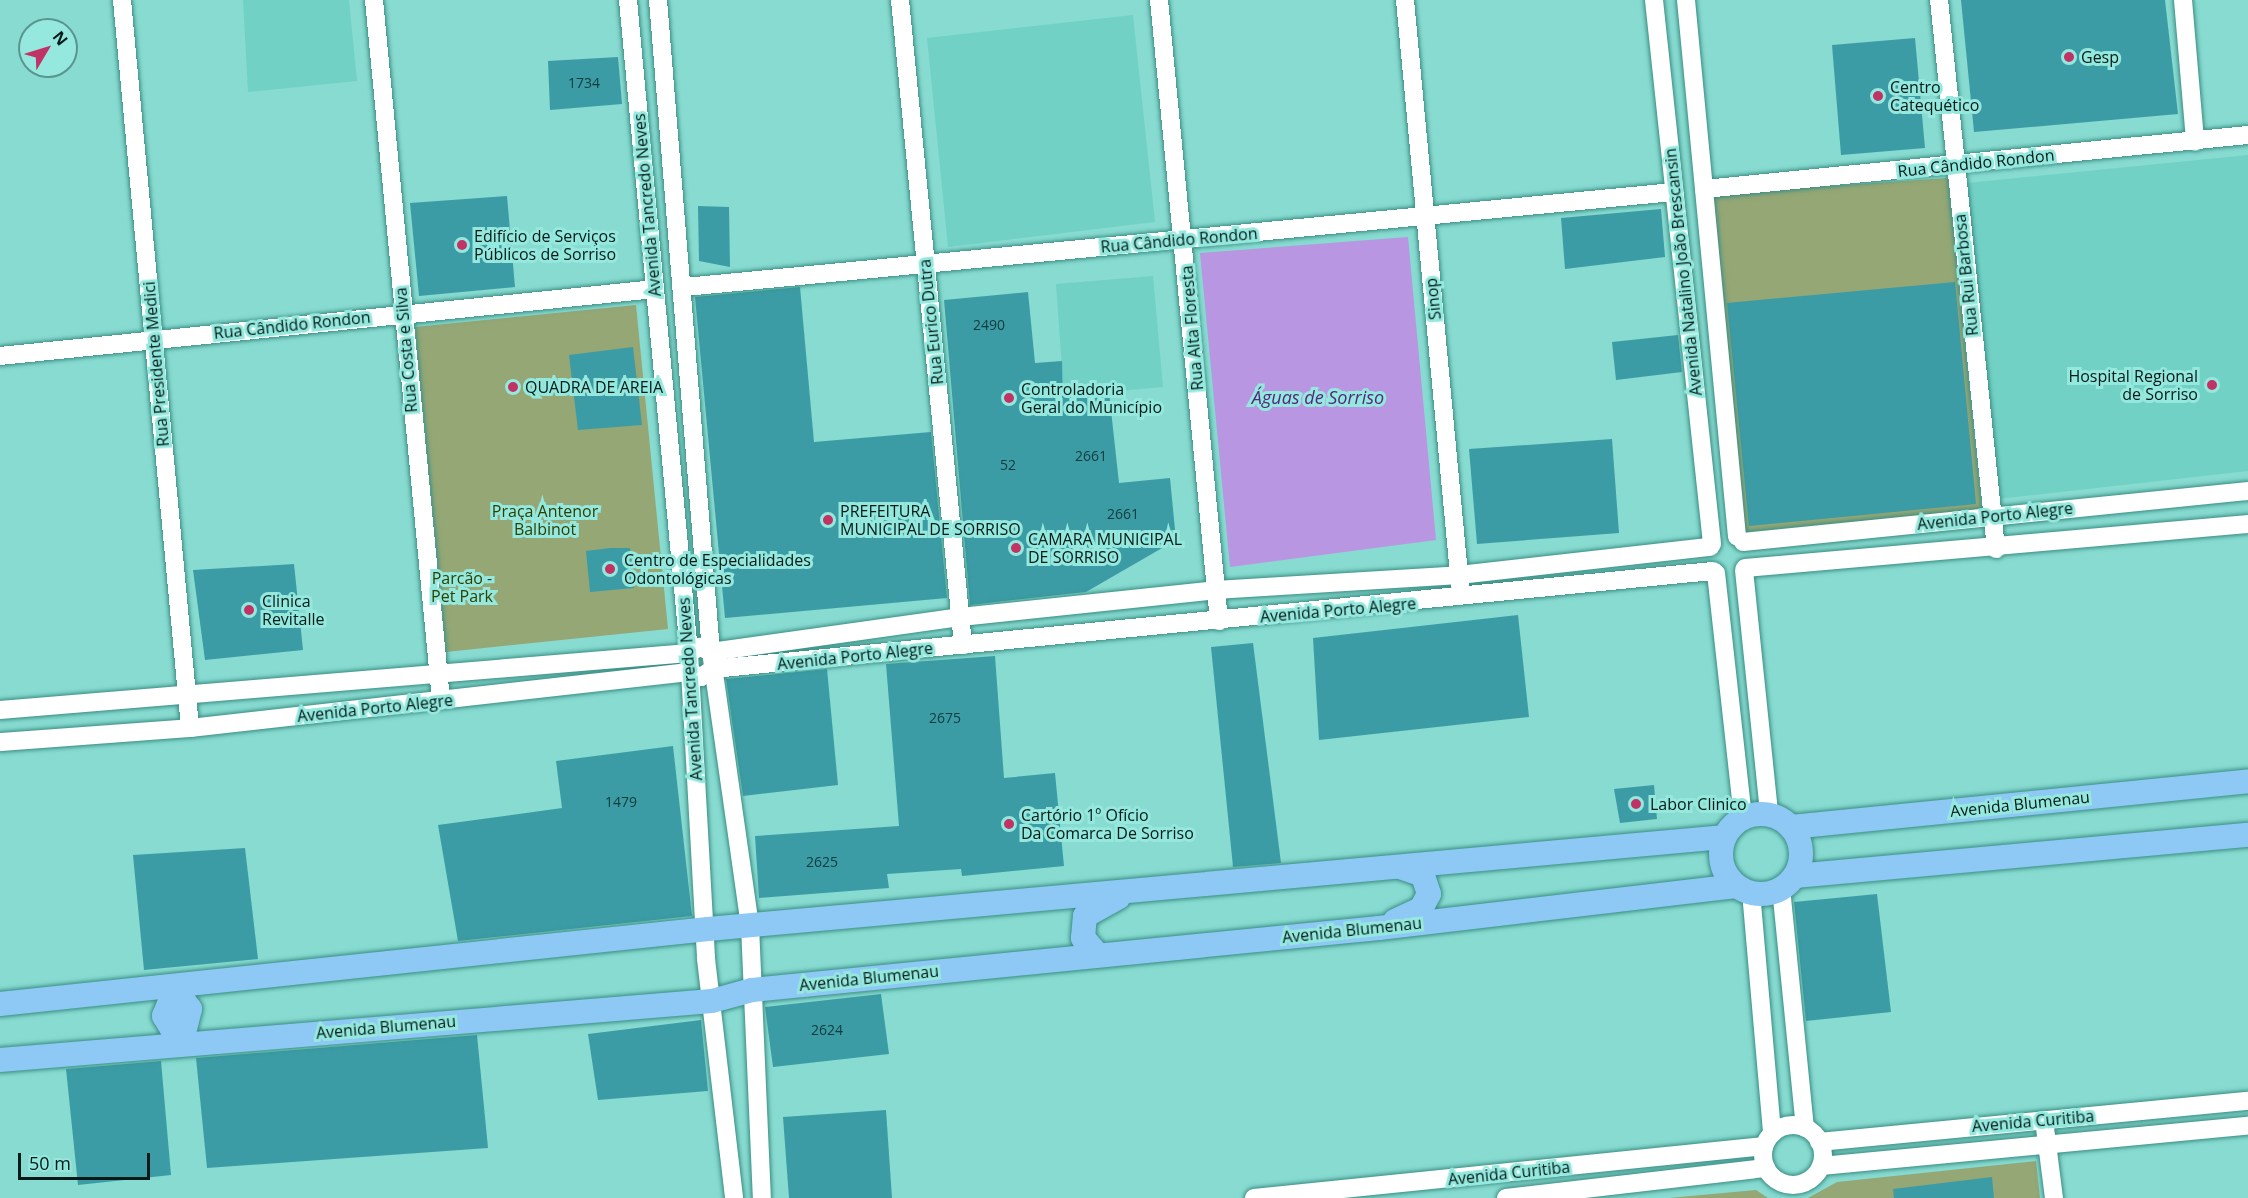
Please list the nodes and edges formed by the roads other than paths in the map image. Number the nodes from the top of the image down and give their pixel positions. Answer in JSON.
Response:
{"nodes":[{"id":1,"x":122,"y":0,"type":"edge"},
{"id":2,"x":374,"y":0,"type":"edge"},
{"id":3,"x":628,"y":0,"type":"edge"},
{"id":4,"x":658,"y":0,"type":"edge"},
{"id":5,"x":900,"y":0,"type":"edge"},
{"id":6,"x":1160,"y":0,"type":"edge"},
{"id":7,"x":1405,"y":0,"type":"edge"},
{"id":8,"x":1654,"y":0,"type":"edge"},
{"id":9,"x":1686,"y":0,"type":"edge"},
{"id":10,"x":1940,"y":0,"type":"edge"},
{"id":11,"x":2183,"y":0,"type":"edge"},
{"id":12,"x":1697,"y":119,"type":"junction"},
{"id":13,"x":1666,"y":122,"type":"junction"},
{"id":14,"x":2248,"y":135,"type":"edge"},
{"id":15,"x":2195,"y":141,"type":"junction"},
{"id":16,"x":1954,"y":165,"type":"junction"},
{"id":17,"x":1704,"y":189,"type":"junction"},
{"id":18,"x":1674,"y":192,"type":"junction"},
{"id":19,"x":1425,"y":216,"type":"junction"},
{"id":20,"x":1184,"y":239,"type":"junction"},
{"id":21,"x":926,"y":264,"type":"junction"},
{"id":22,"x":685,"y":287,"type":"junction"},
{"id":23,"x":655,"y":290,"type":"junction"},
{"id":24,"x":402,"y":314,"type":"junction"},
{"id":25,"x":153,"y":338,"type":"junction"},
{"id":26,"x":0,"y":356,"type":"edge"},
{"id":27,"x":2248,"y":491,"type":"edge"},
{"id":28,"x":1992,"y":517,"type":"junction"},
{"id":29,"x":2248,"y":524,"type":"edge"},
{"id":30,"x":1740,"y":540,"type":"junction"},
{"id":31,"x":1711,"y":545,"type":"junction"},
{"id":32,"x":1996,"y":549,"type":"junction"},
{"id":33,"x":1745,"y":569,"type":"junction"},
{"id":34,"x":1714,"y":572,"type":"junction"},
{"id":35,"x":1459,"y":575,"type":"junction"},
{"id":36,"x":1216,"y":590,"type":"junction"},
{"id":37,"x":1461,"y":599,"type":"junction"},
{"id":38,"x":960,"y":617,"type":"junction"},
{"id":39,"x":1219,"y":621,"type":"junction"},
{"id":40,"x":836,"y":632,"type":"junction"},
{"id":41,"x":963,"y":645,"type":"junction"},
{"id":42,"x":689,"y":653,"type":"junction"},
{"id":43,"x":840,"y":660,"type":"junction"},
{"id":44,"x":712,"y":661,"type":"junction"},
{"id":45,"x":437,"y":670,"type":"junction"},
{"id":46,"x":689,"y":672,"type":"junction"},
{"id":47,"x":188,"y":696,"type":"junction"},
{"id":48,"x":441,"y":700,"type":"junction"},
{"id":49,"x":0,"y":710,"type":"edge"},
{"id":50,"x":190,"y":728,"type":"junction"},
{"id":51,"x":0,"y":742,"type":"edge"},
{"id":52,"x":2248,"y":781,"type":"edge"},
{"id":53,"x":1768,"y":814,"type":"junction"},
{"id":54,"x":1743,"y":818,"type":"junction"},
{"id":55,"x":1791,"y":827,"type":"junction"},
{"id":56,"x":2248,"y":835,"type":"edge"},
{"id":57,"x":1725,"y":837,"type":"junction"},
{"id":58,"x":1399,"y":866,"type":"junction"},
{"id":59,"x":1788,"y":882,"type":"junction"},
{"id":60,"x":1744,"y":889,"type":"junction"},
{"id":61,"x":1135,"y":893,"type":"junction"},
{"id":62,"x":750,"y":926,"type":"junction"},
{"id":63,"x":1379,"y":928,"type":"junction"},
{"id":64,"x":708,"y":929,"type":"junction"},
{"id":65,"x":1098,"y":955,"type":"junction"},
{"id":66,"x":174,"y":989,"type":"junction"},
{"id":67,"x":752,"y":990,"type":"junction"},
{"id":68,"x":712,"y":1001,"type":"junction"},
{"id":69,"x":0,"y":1004,"type":"edge"},
{"id":70,"x":181,"y":1044,"type":"junction"},
{"id":71,"x":0,"y":1060,"type":"edge"},
{"id":72,"x":2248,"y":1101,"type":"edge"},
{"id":73,"x":2044,"y":1120,"type":"junction"},
{"id":74,"x":2248,"y":1126,"type":"edge"},
{"id":75,"x":1805,"y":1128,"type":"junction"},
{"id":76,"x":1768,"y":1140,"type":"junction"},
{"id":77,"x":1819,"y":1142,"type":"junction"},
{"id":78,"x":2049,"y":1148,"type":"junction"},
{"id":79,"x":1821,"y":1166,"type":"junction"},
{"id":80,"x":1766,"y":1168,"type":"junction"},
{"id":81,"x":1530,"y":1171,"type":"junction"},
{"id":82,"x":1279,"y":1197,"type":"edge"},
{"id":83,"x":1533,"y":1197,"type":"edge"},
{"id":84,"x":734,"y":1198,"type":"edge"},
{"id":85,"x":762,"y":1198,"type":"edge"},
{"id":86,"x":1254,"y":1198,"type":"edge"},
{"id":87,"x":1506,"y":1198,"type":"edge"},
{"id":88,"x":2054,"y":1198,"type":"edge"}],
"edges":[{"from":1,"to":25,"type":"street","name":"Rua Presidente Medici"},
{"from":2,"to":24,"type":"street","name":"Rua Costa e Silva"},
{"from":3,"to":23,"type":"street","name":"Avenida Tancredo Neves"},
{"from":4,"to":22,"type":"street","name":"Avenida Tancredo Neves"},
{"from":5,"to":21,"type":"street","name":"Rua Eurico Dutra"},
{"from":6,"to":20,"type":"street","name":"Rua Alta Floresta"},
{"from":7,"to":19,"type":"street","name":"Sinop"},
{"from":8,"to":13,"type":"street","name":"Avenida Natalino João Brescansin"},
{"from":9,"to":12,"type":"street","name":"Avenida Natalino João Brescansin"},
{"from":10,"to":16,"type":"street","name":"Rua Rui Barbosa"},
{"from":11,"to":15,"type":"street"},
{"from":12,"to":13,"type":"street"},
{"from":12,"to":17,"type":"street","name":"Avenida Natalino João Brescansin"},
{"from":13,"to":18,"type":"street","name":"Avenida Natalino João Brescansin"},
{"from":14,"to":15,"type":"street","name":"Rua Cândido Rondon"},
{"from":15,"to":16,"type":"street","name":"Rua Cândido Rondon"},
{"from":16,"to":17,"type":"street","name":"Rua Cândido Rondon"},
{"from":16,"to":28,"type":"street","name":"Rua Rui Barbosa"},
{"from":17,"to":30,"type":"street","name":"Avenida Natalino João Brescansin"},
{"from":18,"to":19,"type":"street","name":"Rua Cândido Rondon"},
{"from":18,"to":31,"type":"street","name":"Avenida Natalino João Brescansin"},
{"from":19,"to":20,"type":"street","name":"Rua Cândido Rondon"},
{"from":19,"to":35,"type":"street","name":"Sinop"},
{"from":20,"to":21,"type":"street","name":"Rua Cândido Rondon"},
{"from":20,"to":36,"type":"street","name":"Rua Alta Floresta"},
{"from":21,"to":22,"type":"street","name":"Rua Cândido Rondon"},
{"from":21,"to":38,"type":"street","name":"Rua Eurico Dutra"},
{"from":22,"to":44,"type":"street","name":"Avenida Tancredo Neves"},
{"from":23,"to":24,"type":"street","name":"Rua Cândido Rondon"},
{"from":23,"to":42,"type":"street","name":"Avenida Tancredo Neves"},
{"from":24,"to":25,"type":"street","name":"Rua Cândido Rondon"},
{"from":24,"to":45,"type":"street","name":"Rua Costa e Silva"},
{"from":25,"to":26,"type":"street","name":"Rua Cândido Rondon"},
{"from":25,"to":47,"type":"street","name":"Rua Presidente Medici"},
{"from":27,"to":28,"type":"street","name":"Avenida Porto Alegre"},
{"from":28,"to":30,"type":"street","name":"Avenida Porto Alegre"},
{"from":28,"to":32,"type":"street","name":"Rua Rui Barbosa"},
{"from":29,"to":32,"type":"street","name":"Avenida Porto Alegre"},
{"from":30,"to":31,"type":"street"},
{"from":30,"to":33,"type":"street"},
{"from":31,"to":34,"type":"street"},
{"from":31,"to":35,"type":"street","name":"Avenida Porto Alegre"},
{"from":32,"to":33,"type":"street","name":"Avenida Porto Alegre"},
{"from":33,"to":34,"type":"street"},
{"from":33,"to":53,"type":"street"},
{"from":34,"to":37,"type":"street","name":"Avenida Porto Alegre"},
{"from":34,"to":54,"type":"street"},
{"from":35,"to":36,"type":"street","name":"Avenida Porto Alegre"},
{"from":35,"to":37,"type":"street","name":"Sinop"},
{"from":36,"to":38,"type":"street","name":"Avenida Porto Alegre"},
{"from":36,"to":39,"type":"street","name":"Rua Alta Floresta"},
{"from":37,"to":39,"type":"street","name":"Avenida Porto Alegre"},
{"from":38,"to":40,"type":"street","name":"Avenida Porto Alegre"},
{"from":38,"to":41,"type":"street","name":"Rua Eurico Dutra"},
{"from":39,"to":41,"type":"street","name":"Avenida Porto Alegre"},
{"from":40,"to":43,"type":"street"},
{"from":40,"to":44,"type":"street","name":"Avenida Porto Alegre"},
{"from":41,"to":43,"type":"street","name":"Avenida Porto Alegre"},
{"from":42,"to":44,"type":"street","name":"Avenida Porto Alegre"},
{"from":42,"to":45,"type":"street","name":"Avenida Porto Alegre"},
{"from":42,"to":46,"type":"street","name":"Avenida Tancredo Neves"},
{"from":43,"to":44,"type":"street","name":"Avenida Porto Alegre"},
{"from":44,"to":46,"type":"street","name":"Avenida Porto Alegre"},
{"from":44,"to":62,"type":"street","name":"Avenida Tancredo Neves"},
{"from":45,"to":47,"type":"street","name":"Avenida Porto Alegre"},
{"from":45,"to":48,"type":"street","name":"Rua Costa e Silva"},
{"from":46,"to":48,"type":"street","name":"Avenida Porto Alegre"},
{"from":46,"to":64,"type":"street","name":"Avenida Tancredo Neves"},
{"from":47,"to":49,"type":"street","name":"Avenida Porto Alegre"},
{"from":47,"to":50,"type":"street","name":"Rua Presidente Medici"},
{"from":48,"to":50,"type":"street","name":"Avenida Porto Alegre"},
{"from":50,"to":51,"type":"street","name":"Avenida Porto Alegre"},
{"from":52,"to":55,"type":"main road","name":"Avenida Blumenau"},
{"from":53,"to":54,"type":"main road"},
{"from":53,"to":55,"type":"main road"},
{"from":54,"to":57,"type":"main road"},
{"from":55,"to":59,"type":"main road"},
{"from":56,"to":59,"type":"main road"},
{"from":57,"to":58,"type":"main road"},
{"from":57,"to":60,"type":"main road"},
{"from":58,"to":61,"type":"main road"},
{"from":58,"to":63,"type":"main road"},
{"from":59,"to":60,"type":"main road"},
{"from":59,"to":75,"type":"street"},
{"from":60,"to":63,"type":"main road","name":"Avenida Blumenau"},
{"from":60,"to":76,"type":"street"},
{"from":61,"to":62,"type":"main road"},
{"from":61,"to":65,"type":"main road"},
{"from":62,"to":64,"type":"main road"},
{"from":62,"to":67,"type":"street","name":"Avenida Tancredo Neves"},
{"from":63,"to":65,"type":"main road","name":"Avenida Blumenau"},
{"from":64,"to":66,"type":"main road"},
{"from":64,"to":68,"type":"street","name":"Avenida Tancredo Neves"},
{"from":65,"to":67,"type":"main road","name":"Avenida Blumenau"},
{"from":66,"to":69,"type":"main road"},
{"from":66,"to":70,"type":"main road"},
{"from":67,"to":68,"type":"main road","name":"Avenida Blumenau"},
{"from":67,"to":85,"type":"street","name":"Avenida Tancredo Neves"},
{"from":68,"to":70,"type":"main road","name":"Avenida Blumenau"},
{"from":68,"to":84,"type":"street","name":"Avenida Tancredo Neves"},
{"from":70,"to":71,"type":"main road","name":"Avenida Blumenau"},
{"from":72,"to":73,"type":"street","name":"Avenida Curitiba"},
{"from":73,"to":77,"type":"street","name":"Avenida Curitiba"},
{"from":73,"to":78,"type":"street"},
{"from":74,"to":78,"type":"street","name":"Avenida Curitiba"},
{"from":75,"to":76,"type":"street"},
{"from":75,"to":77,"type":"street"},
{"from":76,"to":80,"type":"street"},
{"from":76,"to":81,"type":"street","name":"Avenida Curitiba"},
{"from":77,"to":79,"type":"street"},
{"from":78,"to":79,"type":"street","name":"Avenida Curitiba"},
{"from":78,"to":88,"type":"street"},
{"from":79,"to":80,"type":"street"},
{"from":80,"to":83,"type":"street","name":"Avenida Curitiba"},
{"from":81,"to":82,"type":"street","name":"Avenida Curitiba"},
{"from":81,"to":83,"type":"street"},
{"from":82,"to":86,"type":"street","name":"Avenida Curitiba"},
{"from":83,"to":87,"type":"street","name":"Avenida Curitiba"}]}
